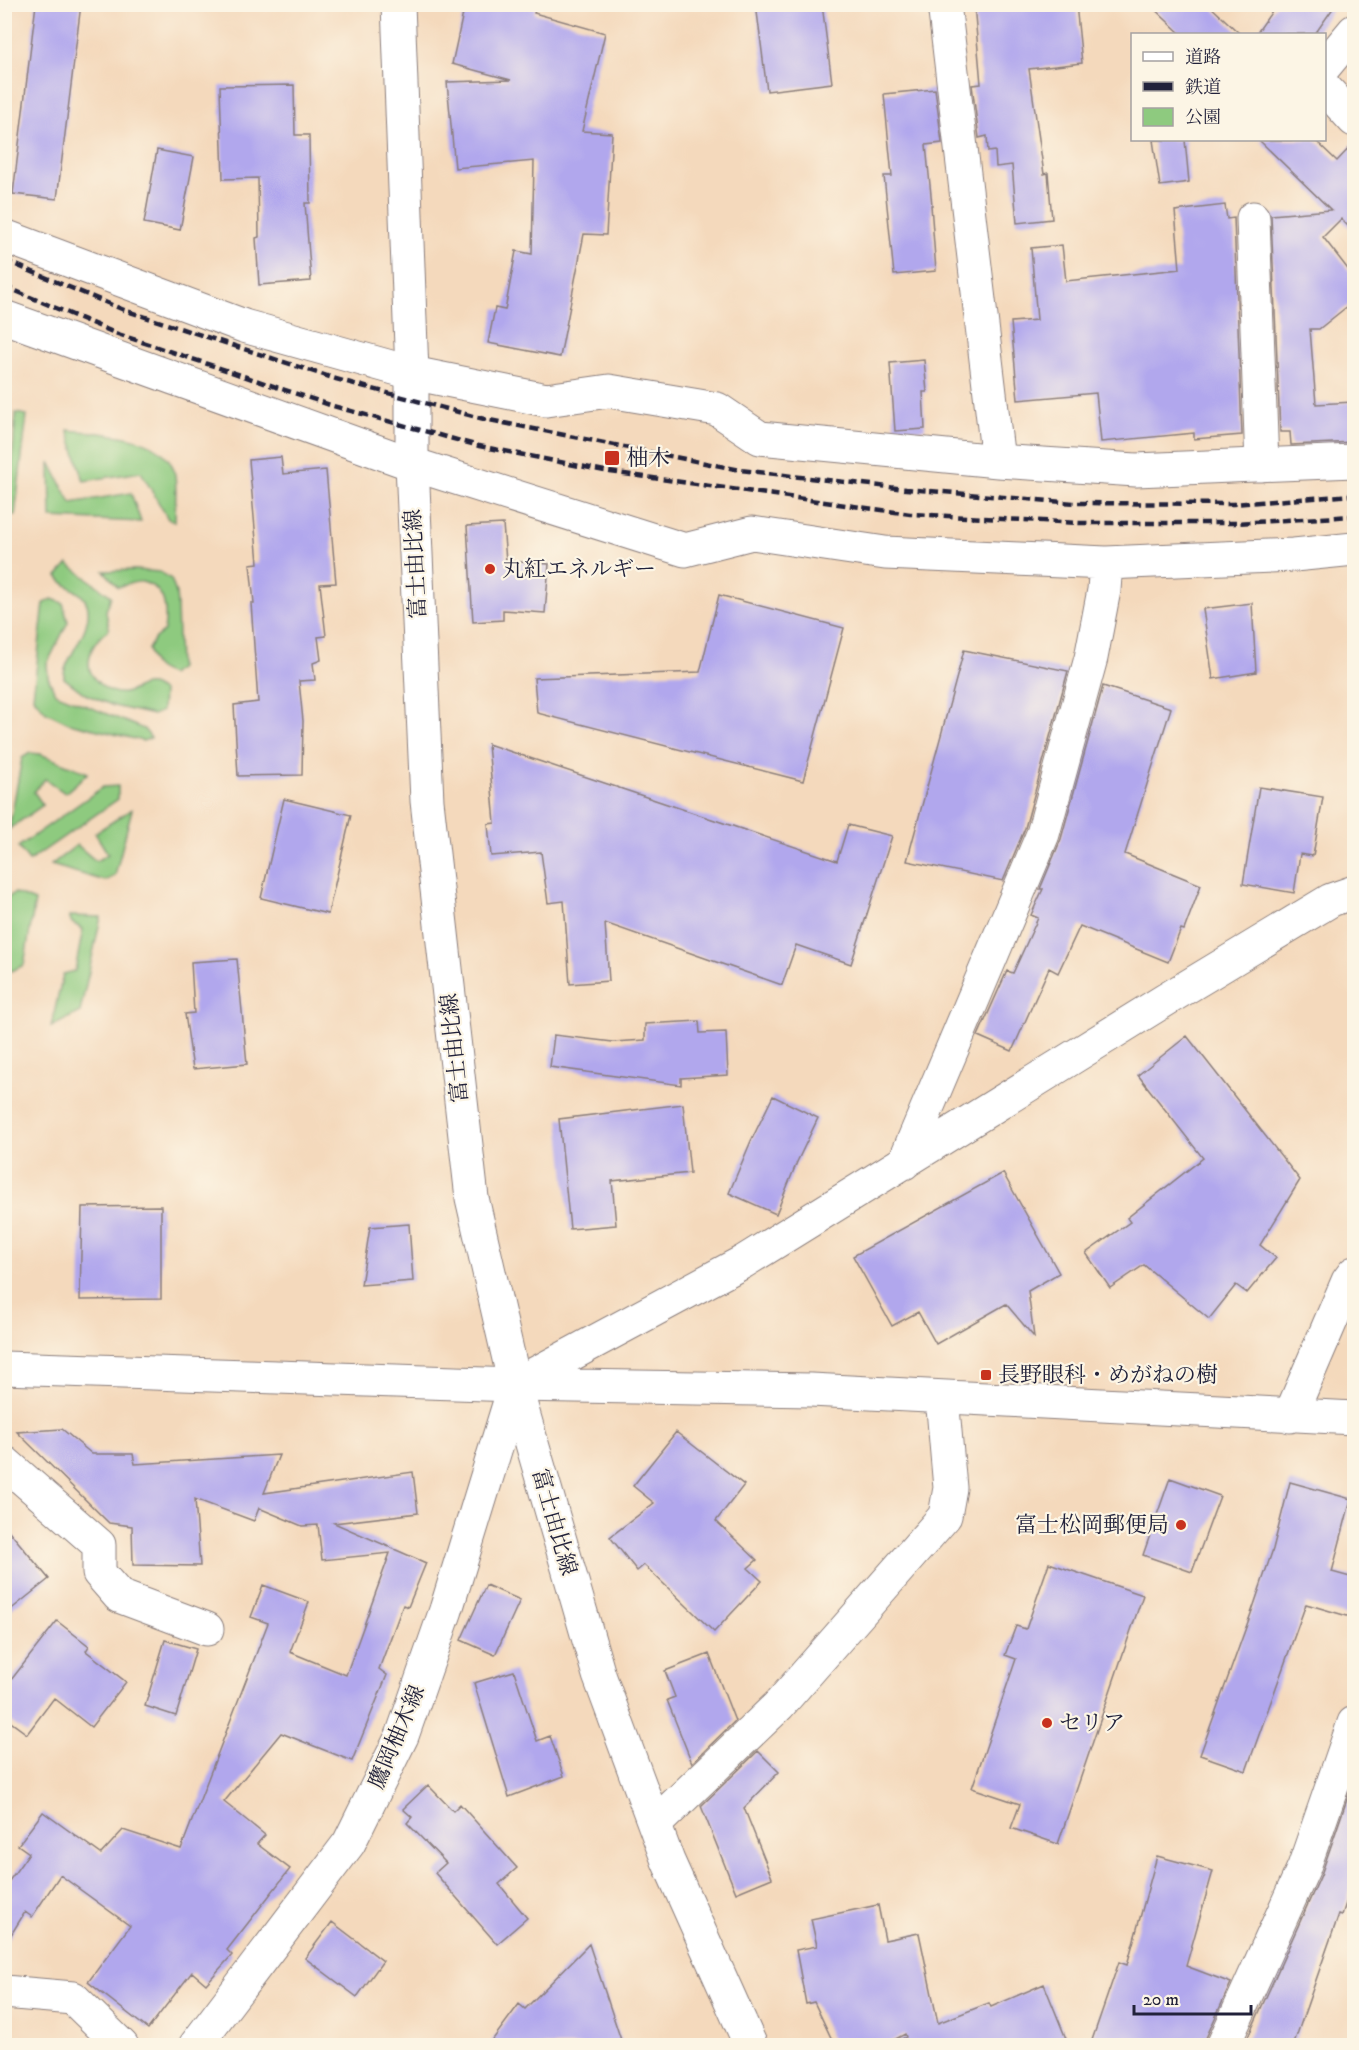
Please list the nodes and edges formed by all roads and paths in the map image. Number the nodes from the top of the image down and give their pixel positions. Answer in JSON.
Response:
{"nodes":[{"id":1,"x":398,"y":4,"type":"edge"},
{"id":2,"x":944,"y":4,"type":"edge"},
{"id":3,"x":1354,"y":31,"type":"edge"},
{"id":4,"x":1326,"y":65,"type":"edge"},
{"id":5,"x":1326,"y":89,"type":"edge"},
{"id":6,"x":1354,"y":120,"type":"edge"},
{"id":7,"x":1253,"y":219,"type":"dead end"},
{"id":8,"x":4,"y":236,"type":"edge"},
{"id":9,"x":4,"y":317,"type":"edge"},
{"id":10,"x":412,"y":373,"type":"junction"},
{"id":11,"x":998,"y":461,"type":"junction"},
{"id":12,"x":1354,"y":461,"type":"edge"},
{"id":13,"x":412,"y":464,"type":"junction"},
{"id":14,"x":1262,"y":465,"type":"junction"},
{"id":15,"x":1354,"y":549,"type":"edge"},
{"id":16,"x":1106,"y":563,"type":"junction"},
{"id":17,"x":1354,"y":892,"type":"edge"},
{"id":18,"x":904,"y":1163,"type":"junction"},
{"id":19,"x":1354,"y":1272,"type":"edge"},
{"id":20,"x":4,"y":1368,"type":"edge"},
{"id":21,"x":515,"y":1385,"type":"junction"},
{"id":22,"x":942,"y":1397,"type":"junction"},
{"id":23,"x":1290,"y":1416,"type":"junction"},
{"id":24,"x":1354,"y":1418,"type":"edge"},
{"id":25,"x":4,"y":1462,"type":"edge"},
{"id":26,"x":207,"y":1629,"type":"dead end"},
{"id":27,"x":1354,"y":1723,"type":"edge"},
{"id":28,"x":655,"y":1824,"type":"junction"},
{"id":29,"x":4,"y":1992,"type":"edge"},
{"id":30,"x":122,"y":2046,"type":"edge"},
{"id":31,"x":195,"y":2046,"type":"edge"},
{"id":32,"x":751,"y":2046,"type":"edge"},
{"id":33,"x":1223,"y":2046,"type":"edge"}],
"edges":[{"from":1,"to":10,"type":"street","name":"富士由比線"},
{"from":2,"to":11,"type":"street"},
{"from":3,"to":4,"type":"street"},
{"from":5,"to":6,"type":"street"},
{"from":7,"to":14,"type":"street"},
{"from":8,"to":10,"type":"street"},
{"from":9,"to":13,"type":"street"},
{"from":10,"to":11,"type":"street"},
{"from":10,"to":13,"type":"street","name":"富士由比線"},
{"from":11,"to":14,"type":"street"},
{"from":12,"to":14,"type":"street"},
{"from":13,"to":16,"type":"street"},
{"from":13,"to":21,"type":"street","name":"富士由比線"},
{"from":15,"to":16,"type":"street"},
{"from":16,"to":18,"type":"street"},
{"from":17,"to":18,"type":"street"},
{"from":18,"to":21,"type":"street"},
{"from":19,"to":23,"type":"street"},
{"from":20,"to":21,"type":"street"},
{"from":21,"to":22,"type":"street"},
{"from":21,"to":28,"type":"street","name":"富士由比線"},
{"from":21,"to":31,"type":"street","name":"鷹岡柚木線"},
{"from":22,"to":23,"type":"street"},
{"from":22,"to":28,"type":"street"},
{"from":23,"to":24,"type":"street"},
{"from":25,"to":26,"type":"street"},
{"from":27,"to":33,"type":"street"},
{"from":28,"to":32,"type":"street","name":"富士由比線"},
{"from":29,"to":30,"type":"street"}]}
